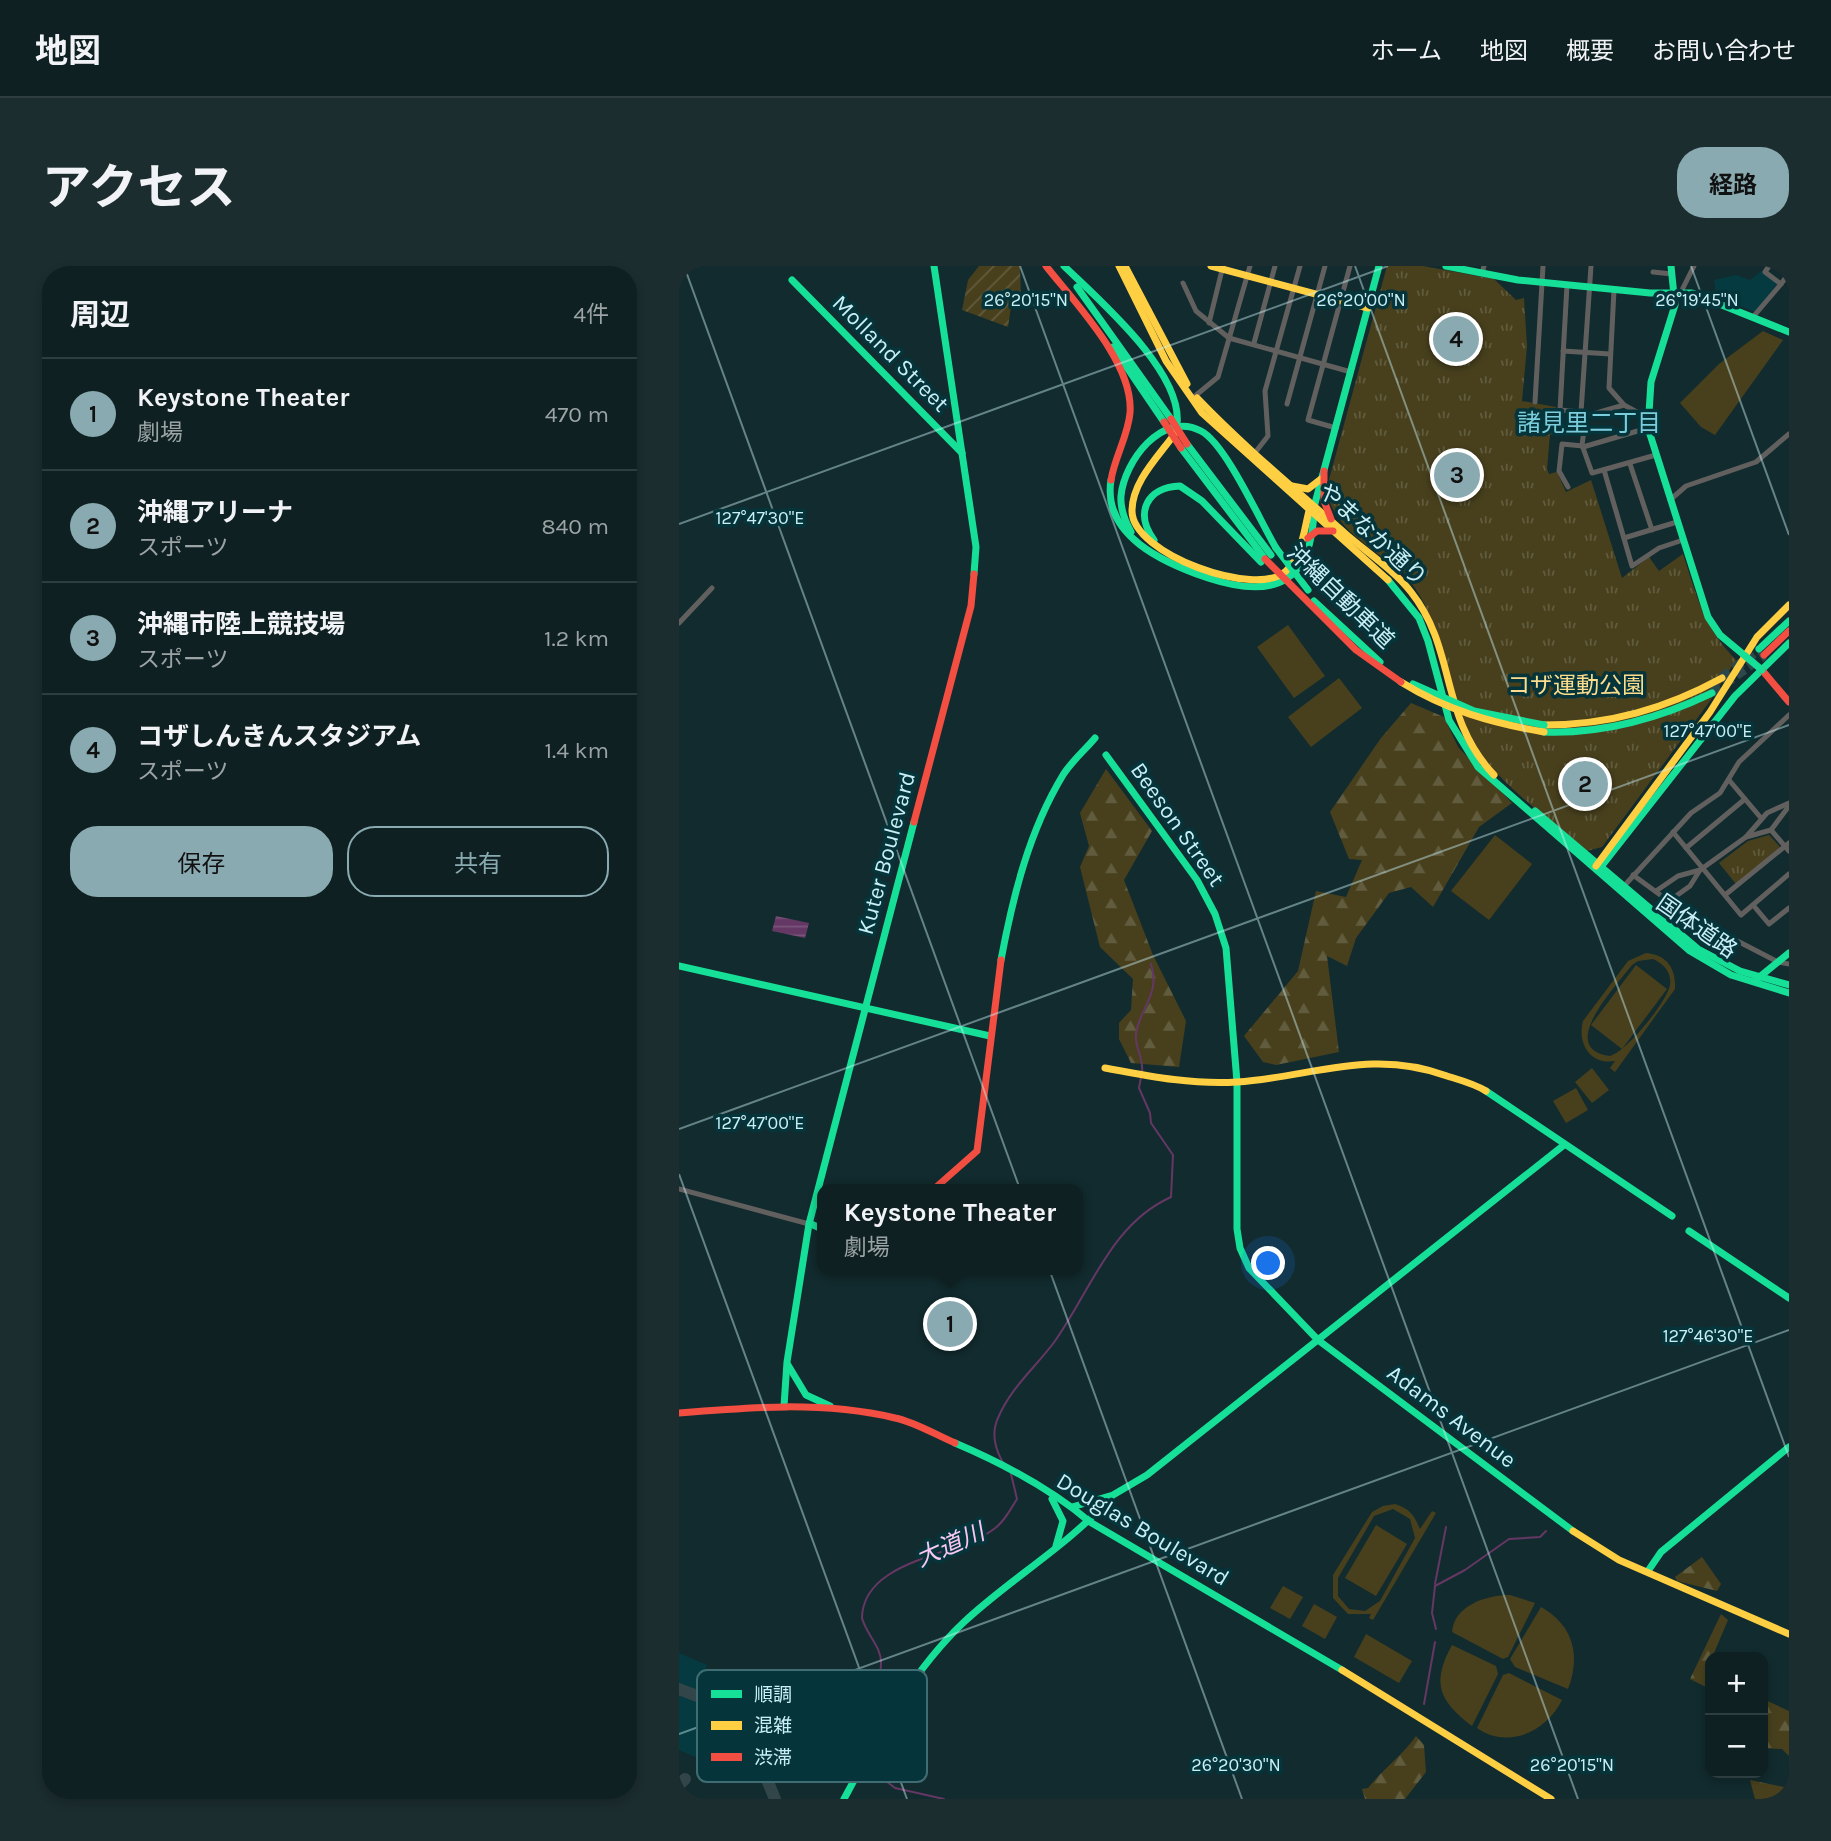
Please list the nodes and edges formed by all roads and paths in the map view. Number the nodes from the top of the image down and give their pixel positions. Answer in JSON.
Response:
{"nodes":[{"id":1,"x":934,"y":266,"type":"edge"},
{"id":2,"x":1047,"y":266,"type":"edge"},
{"id":3,"x":1058,"y":266,"type":"edge"},
{"id":4,"x":1064,"y":266,"type":"edge"},
{"id":5,"x":1119,"y":266,"type":"edge"},
{"id":6,"x":1125,"y":266,"type":"edge"},
{"id":7,"x":1211,"y":266,"type":"edge"},
{"id":8,"x":1250,"y":266,"type":"edge"},
{"id":9,"x":1275,"y":266,"type":"edge"},
{"id":10,"x":1300,"y":266,"type":"edge"},
{"id":11,"x":1325,"y":266,"type":"edge"},
{"id":12,"x":1350,"y":266,"type":"edge"},
{"id":13,"x":1379,"y":266,"type":"edge"},
{"id":14,"x":1446,"y":266,"type":"edge"},
{"id":15,"x":1543,"y":266,"type":"edge"},
{"id":16,"x":1591,"y":266,"type":"edge"},
{"id":17,"x":1694,"y":266,"type":"edge"},
{"id":18,"x":1769,"y":266,"type":"edge"},
{"id":19,"x":1223,"y":268,"type":"edge"},
{"id":20,"x":1483,"y":270,"type":"edge"},
{"id":21,"x":1672,"y":270,"type":"edge"},
{"id":22,"x":1653,"y":272,"type":"dead end"},
{"id":23,"x":1789,"y":273,"type":"edge"},
{"id":24,"x":1247,"y":276,"type":"junction"},
{"id":25,"x":792,"y":280,"type":"dead end"},
{"id":26,"x":1270,"y":282,"type":"junction"},
{"id":27,"x":1542,"y":282,"type":"junction"},
{"id":28,"x":1183,"y":283,"type":"dead end"},
{"id":29,"x":1781,"y":284,"type":"junction"},
{"id":30,"x":1567,"y":285,"type":"junction"},
{"id":31,"x":1589,"y":287,"type":"junction"},
{"id":32,"x":1294,"y":288,"type":"junction"},
{"id":33,"x":1614,"y":290,"type":"junction"},
{"id":34,"x":1678,"y":292,"type":"junction"},
{"id":35,"x":1317,"y":294,"type":"junction"},
{"id":36,"x":1341,"y":300,"type":"junction"},
{"id":37,"x":1368,"y":308,"type":"junction"},
{"id":38,"x":1753,"y":317,"type":"junction"},
{"id":39,"x":1209,"y":323,"type":"junction"},
{"id":40,"x":1789,"y":332,"type":"edge"},
{"id":41,"x":1229,"y":338,"type":"junction"},
{"id":42,"x":1254,"y":343,"type":"junction"},
{"id":43,"x":1563,"y":351,"type":"junction"},
{"id":44,"x":1276,"y":352,"type":"junction"},
{"id":45,"x":1585,"y":353,"type":"junction"},
{"id":46,"x":1610,"y":354,"type":"junction"},
{"id":47,"x":1300,"y":358,"type":"junction"},
{"id":48,"x":1324,"y":363,"type":"junction"},
{"id":49,"x":1351,"y":372,"type":"junction"},
{"id":50,"x":1195,"y":396,"type":"junction"},
{"id":51,"x":1535,"y":402,"type":"dead end"},
{"id":52,"x":1287,"y":404,"type":"dead end"},
{"id":53,"x":1624,"y":405,"type":"junction"},
{"id":54,"x":1583,"y":414,"type":"junction"},
{"id":55,"x":1646,"y":417,"type":"junction"},
{"id":56,"x":1167,"y":420,"type":"junction"},
{"id":57,"x":1336,"y":428,"type":"junction"},
{"id":58,"x":1648,"y":428,"type":"junction"},
{"id":59,"x":1789,"y":434,"type":"edge"},
{"id":60,"x":1583,"y":447,"type":"junction"},
{"id":61,"x":963,"y":453,"type":"junction"},
{"id":62,"x":1254,"y":454,"type":"junction"},
{"id":63,"x":1656,"y":455,"type":"junction"},
{"id":64,"x":1630,"y":464,"type":"junction"},
{"id":65,"x":1604,"y":470,"type":"junction"},
{"id":66,"x":1323,"y":475,"type":"junction"},
{"id":67,"x":1291,"y":486,"type":"junction"},
{"id":68,"x":1567,"y":487,"type":"dead end"},
{"id":69,"x":1670,"y":500,"type":"junction"},
{"id":70,"x":1313,"y":511,"type":"junction"},
{"id":71,"x":1678,"y":522,"type":"junction"},
{"id":72,"x":1333,"y":527,"type":"junction"},
{"id":73,"x":1652,"y":530,"type":"junction"},
{"id":74,"x":1308,"y":538,"type":"junction"},
{"id":75,"x":1624,"y":538,"type":"junction"},
{"id":76,"x":1683,"y":540,"type":"junction"},
{"id":77,"x":1147,"y":551,"type":"junction"},
{"id":78,"x":1170,"y":554,"type":"junction"},
{"id":79,"x":1268,"y":556,"type":"junction"},
{"id":80,"x":712,"y":588,"type":"dead end"},
{"id":81,"x":1789,"y":605,"type":"edge"},
{"id":82,"x":1789,"y":621,"type":"edge"},
{"id":83,"x":679,"y":623,"type":"edge"},
{"id":84,"x":1789,"y":631,"type":"edge"},
{"id":85,"x":1789,"y":643,"type":"edge"},
{"id":86,"x":1744,"y":656,"type":"junction"},
{"id":87,"x":1378,"y":660,"type":"junction"},
{"id":88,"x":1762,"y":670,"type":"junction"},
{"id":89,"x":1722,"y":678,"type":"tunnel mouth"},
{"id":90,"x":1712,"y":693,"type":"tunnel mouth"},
{"id":91,"x":1789,"y":702,"type":"edge"},
{"id":92,"x":1789,"y":715,"type":"edge"},
{"id":93,"x":1544,"y":729,"type":"junction"},
{"id":94,"x":1095,"y":738,"type":"dead end"},
{"id":95,"x":1106,"y":755,"type":"dead end"},
{"id":96,"x":1729,"y":780,"type":"junction"},
{"id":97,"x":1745,"y":799,"type":"junction"},
{"id":98,"x":1789,"y":805,"type":"edge"},
{"id":99,"x":1761,"y":818,"type":"junction"},
{"id":100,"x":1771,"y":830,"type":"junction"},
{"id":101,"x":1673,"y":832,"type":"junction"},
{"id":102,"x":1746,"y":837,"type":"junction"},
{"id":103,"x":1788,"y":847,"type":"edge"},
{"id":104,"x":1686,"y":848,"type":"junction"},
{"id":105,"x":1598,"y":866,"type":"junction"},
{"id":106,"x":1701,"y":869,"type":"junction"},
{"id":107,"x":1789,"y":874,"type":"edge"},
{"id":108,"x":1633,"y":875,"type":"junction"},
{"id":109,"x":1624,"y":886,"type":"junction"},
{"id":110,"x":1656,"y":891,"type":"junction"},
{"id":111,"x":1725,"y":895,"type":"junction"},
{"id":112,"x":1669,"y":901,"type":"junction"},
{"id":113,"x":1753,"y":905,"type":"junction"},
{"id":114,"x":1789,"y":908,"type":"edge"},
{"id":115,"x":1789,"y":953,"type":"edge"},
{"id":116,"x":1778,"y":962,"type":"junction"},
{"id":117,"x":1789,"y":964,"type":"edge"},
{"id":118,"x":679,"y":965,"type":"edge"},
{"id":119,"x":1756,"y":980,"type":"junction"},
{"id":120,"x":1789,"y":985,"type":"edge"},
{"id":121,"x":1789,"y":993,"type":"edge"},
{"id":122,"x":865,"y":1009,"type":"junction"},
{"id":123,"x":990,"y":1036,"type":"junction"},
{"id":124,"x":1105,"y":1068,"type":"dead end"},
{"id":125,"x":1237,"y":1082,"type":"junction"},
{"id":126,"x":1564,"y":1144,"type":"junction"},
{"id":127,"x":820,"y":1184,"type":"edge"},
{"id":128,"x":940,"y":1184,"type":"edge"},
{"id":129,"x":679,"y":1189,"type":"edge"},
{"id":130,"x":817,"y":1197,"type":"edge"},
{"id":131,"x":1672,"y":1216,"type":"dead end"},
{"id":132,"x":810,"y":1224,"type":"junction"},
{"id":133,"x":817,"y":1227,"type":"edge"},
{"id":134,"x":1689,"y":1231,"type":"dead end"},
{"id":135,"x":1249,"y":1268,"type":"joint"},
{"id":136,"x":1789,"y":1298,"type":"edge"},
{"id":137,"x":1318,"y":1340,"type":"junction"},
{"id":138,"x":787,"y":1362,"type":"junction"},
{"id":139,"x":784,"y":1406,"type":"junction"},
{"id":140,"x":833,"y":1408,"type":"junction"},
{"id":141,"x":679,"y":1413,"type":"edge"},
{"id":142,"x":1789,"y":1447,"type":"edge"},
{"id":143,"x":1045,"y":1493,"type":"junction"},
{"id":144,"x":1112,"y":1495,"type":"junction"},
{"id":145,"x":1072,"y":1507,"type":"junction"},
{"id":146,"x":1090,"y":1522,"type":"junction"},
{"id":147,"x":1056,"y":1547,"type":"junction"},
{"id":148,"x":1649,"y":1571,"type":"junction"},
{"id":149,"x":1789,"y":1634,"type":"edge"},
{"id":150,"x":922,"y":1670,"type":"edge"},
{"id":151,"x":853,"y":1782,"type":"edge"},
{"id":152,"x":1548,"y":1798,"type":"edge"},
{"id":153,"x":844,"y":1799,"type":"edge"}],
"edges":[{"from":1,"to":61,"type":"main road","name":"Kuter Boulevard"},
{"from":2,"to":56,"type":"main road","name":"沖縄自動車道"},
{"from":2,"to":77,"type":"main road"},
{"from":3,"to":56,"type":"main road","name":"沖縄自動車道"},
{"from":4,"to":78,"type":"main road"},
{"from":5,"to":70,"type":"main road","name":"やまなか通り"},
{"from":6,"to":50,"type":"main road","name":"やまなか通り"},
{"from":7,"to":19,"type":"main road"},
{"from":8,"to":24,"type":"street"},
{"from":9,"to":26,"type":"street"},
{"from":10,"to":32,"type":"street"},
{"from":11,"to":35,"type":"street"},
{"from":12,"to":36,"type":"street"},
{"from":13,"to":37,"type":"main road"},
{"from":14,"to":20,"type":"main road"},
{"from":15,"to":27,"type":"street"},
{"from":16,"to":31,"type":"street"},
{"from":17,"to":34,"type":"street"},
{"from":18,"to":29,"type":"street"},
{"from":19,"to":24,"type":"main road"},
{"from":19,"to":39,"type":"street"},
{"from":20,"to":27,"type":"main road"},
{"from":21,"to":22,"type":"street"},
{"from":21,"to":34,"type":"main road"},
{"from":23,"to":29,"type":"street"},
{"from":24,"to":26,"type":"main road"},
{"from":24,"to":41,"type":"street"},
{"from":25,"to":61,"type":"main road","name":"Molland Street"},
{"from":26,"to":32,"type":"main road"},
{"from":26,"to":42,"type":"street"},
{"from":27,"to":30,"type":"main road"},
{"from":27,"to":51,"type":"street"},
{"from":28,"to":39,"type":"street"},
{"from":29,"to":38,"type":"street"},
{"from":30,"to":31,"type":"main road"},
{"from":30,"to":43,"type":"street"},
{"from":31,"to":33,"type":"main road"},
{"from":31,"to":45,"type":"street"},
{"from":32,"to":35,"type":"main road"},
{"from":32,"to":44,"type":"street"},
{"from":33,"to":34,"type":"main road"},
{"from":33,"to":46,"type":"street"},
{"from":34,"to":38,"type":"main road"},
{"from":34,"to":55,"type":"main road"},
{"from":35,"to":36,"type":"main road"},
{"from":35,"to":47,"type":"street"},
{"from":36,"to":37,"type":"main road"},
{"from":36,"to":48,"type":"street"},
{"from":37,"to":49,"type":"main road"},
{"from":38,"to":40,"type":"main road"},
{"from":39,"to":41,"type":"street"},
{"from":41,"to":42,"type":"street"},
{"from":41,"to":50,"type":"street"},
{"from":42,"to":44,"type":"street"},
{"from":43,"to":45,"type":"street"},
{"from":43,"to":54,"type":"street"},
{"from":44,"to":47,"type":"street"},
{"from":44,"to":62,"type":"street"},
{"from":45,"to":46,"type":"street"},
{"from":45,"to":54,"type":"street"},
{"from":46,"to":53,"type":"street"},
{"from":47,"to":48,"type":"street"},
{"from":47,"to":52,"type":"street"},
{"from":48,"to":49,"type":"street"},
{"from":48,"to":57,"type":"street"},
{"from":49,"to":57,"type":"main road"},
{"from":50,"to":62,"type":"main road","name":"やまなか通り"},
{"from":53,"to":54,"type":"street"},
{"from":53,"to":55,"type":"street"},
{"from":54,"to":60,"type":"street"},
{"from":55,"to":58,"type":"main road"},
{"from":56,"to":79,"type":"main road","name":"沖縄自動車道","bridge":true},
{"from":57,"to":66,"type":"main road"},
{"from":58,"to":60,"type":"street"},
{"from":58,"to":63,"type":"main road"},
{"from":59,"to":69,"type":"street"},
{"from":60,"to":65,"type":"street"},
{"from":60,"to":68,"type":"street"},
{"from":61,"to":122,"type":"main road","name":"Kuter Boulevard"},
{"from":62,"to":67,"type":"main road","name":"やまなか通り"},
{"from":63,"to":64,"type":"street"},
{"from":63,"to":69,"type":"main road"},
{"from":64,"to":65,"type":"street"},
{"from":64,"to":73,"type":"street"},
{"from":65,"to":75,"type":"street"},
{"from":66,"to":67,"type":"main road"},
{"from":66,"to":70,"type":"main road"},
{"from":66,"to":72,"type":"main road"},
{"from":67,"to":70,"type":"main road","name":"やまなか通り"},
{"from":69,"to":71,"type":"main road"},
{"from":70,"to":72,"type":"main road","name":"やまなか通り"},
{"from":70,"to":74,"type":"main road"},
{"from":70,"to":78,"type":"main road"},
{"from":71,"to":73,"type":"street"},
{"from":71,"to":76,"type":"main road"},
{"from":72,"to":74,"type":"main road"},
{"from":72,"to":105,"type":"main road","name":"やまなか通り"},
{"from":73,"to":75,"type":"street"},
{"from":74,"to":77,"type":"main road"},
{"from":75,"to":76,"type":"street"},
{"from":76,"to":86,"type":"main road"},
{"from":77,"to":79,"type":"main road"},
{"from":78,"to":79,"type":"main road"},
{"from":79,"to":87,"type":"main road","name":"沖縄自動車道","bridge":true},
{"from":79,"to":87,"type":"main road","bridge":true},
{"from":79,"to":93,"type":"main road","name":"沖縄自動車道","bridge":true},
{"from":80,"to":83,"type":"street"},
{"from":81,"to":86,"type":"main road"},
{"from":82,"to":84,"type":"main road"},
{"from":85,"to":88,"type":"main road"},
{"from":86,"to":88,"type":"main road","bridge":true},
{"from":86,"to":105,"type":"main road"},
{"from":87,"to":93,"type":"main road","name":"沖縄自動車道","bridge":true},
{"from":88,"to":91,"type":"main road"},
{"from":88,"to":105,"type":"main road"},
{"from":89,"to":93,"type":"main road","name":"沖縄自動車道"},
{"from":90,"to":93,"type":"main road","name":"沖縄自動車道"},
{"from":92,"to":96,"type":"street"},
{"from":94,"to":123,"type":"main road"},
{"from":95,"to":125,"type":"main road","name":"Beeson Street"},
{"from":96,"to":97,"type":"street"},
{"from":96,"to":101,"type":"street"},
{"from":97,"to":99,"type":"street"},
{"from":97,"to":104,"type":"street"},
{"from":98,"to":99,"type":"street"},
{"from":98,"to":100,"type":"street"},
{"from":99,"to":102,"type":"street"},
{"from":100,"to":102,"type":"street"},
{"from":100,"to":103,"type":"street"},
{"from":101,"to":104,"type":"street"},
{"from":101,"to":108,"type":"street"},
{"from":102,"to":106,"type":"street"},
{"from":103,"to":111,"type":"street"},
{"from":104,"to":106,"type":"street"},
{"from":105,"to":109,"type":"main road","name":"国体道路"},
{"from":105,"to":119,"type":"main road","name":"国体道路"},
{"from":106,"to":110,"type":"street"},
{"from":106,"to":111,"type":"street"},
{"from":106,"to":112,"type":"street"},
{"from":107,"to":113,"type":"street"},
{"from":108,"to":109,"type":"street"},
{"from":108,"to":110,"type":"street"},
{"from":109,"to":119,"type":"main road","name":"国体道路"},
{"from":110,"to":112,"type":"street"},
{"from":111,"to":113,"type":"street"},
{"from":112,"to":116,"type":"street"},
{"from":113,"to":114,"type":"street"},
{"from":115,"to":116,"type":"main road"},
{"from":116,"to":117,"type":"street"},
{"from":116,"to":119,"type":"main road"},
{"from":118,"to":122,"type":"main road"},
{"from":119,"to":120,"type":"main road","name":"国体道路"},
{"from":119,"to":121,"type":"main road","name":"国体道路"},
{"from":122,"to":123,"type":"main road"},
{"from":122,"to":127,"type":"main road","name":"Kuter Boulevard"},
{"from":123,"to":128,"type":"main road"},
{"from":124,"to":125,"type":"main road"},
{"from":125,"to":126,"type":"main road"},
{"from":125,"to":135,"type":"main road","name":"Beeson Street"},
{"from":126,"to":131,"type":"main road"},
{"from":126,"to":137,"type":"main road"},
{"from":129,"to":132,"type":"street"},
{"from":130,"to":132,"type":"main road","name":"Kuter Boulevard"},
{"from":132,"to":133,"type":"main road"},
{"from":132,"to":138,"type":"main road","name":"Kuter Boulevard"},
{"from":134,"to":136,"type":"main road"},
{"from":135,"to":137,"type":"main road","name":"Adams Avenue"},
{"from":137,"to":144,"type":"main road"},
{"from":137,"to":148,"type":"main road","name":"Adams Avenue"},
{"from":138,"to":139,"type":"main road","name":"Kuter Boulevard"},
{"from":138,"to":140,"type":"main road"},
{"from":139,"to":140,"type":"main road","name":"Douglas Boulevard"},
{"from":139,"to":141,"type":"main road","name":"Douglas Boulevard"},
{"from":140,"to":143,"type":"main road","name":"Douglas Boulevard"},
{"from":142,"to":148,"type":"main road"},
{"from":143,"to":145,"type":"main road","name":"Douglas Boulevard"},
{"from":143,"to":147,"type":"main road"},
{"from":144,"to":145,"type":"main road"},
{"from":144,"to":146,"type":"main road"},
{"from":145,"to":146,"type":"main road","name":"Douglas Boulevard"},
{"from":146,"to":147,"type":"main road"},
{"from":146,"to":152,"type":"main road","name":"Douglas Boulevard"},
{"from":147,"to":150,"type":"main road"},
{"from":148,"to":149,"type":"main road","name":"Adams Avenue"},
{"from":151,"to":153,"type":"main road"}]}
